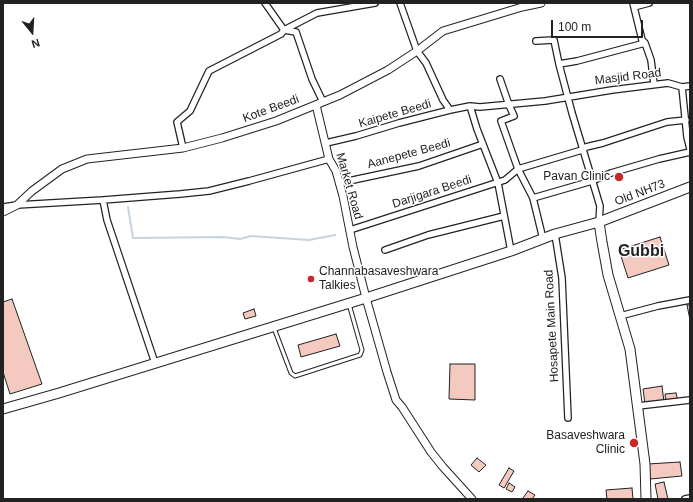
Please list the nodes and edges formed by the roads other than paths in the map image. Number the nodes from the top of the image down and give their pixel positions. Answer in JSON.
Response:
{"nodes":[{"id":1,"x":265,"y":3,"type":"edge"},
{"id":2,"x":375,"y":3,"type":"edge"},
{"id":3,"x":400,"y":3,"type":"edge"},
{"id":4,"x":541,"y":3,"type":"edge"},
{"id":5,"x":649,"y":3,"type":"edge"},
{"id":6,"x":633,"y":5,"type":"edge"},
{"id":7,"x":284,"y":30,"type":"junction"},
{"id":8,"x":536,"y":41,"type":"dead end"},
{"id":9,"x":646,"y":43,"type":"junction"},
{"id":10,"x":417,"y":52,"type":"junction"},
{"id":11,"x":559,"y":64,"type":"junction"},
{"id":12,"x":500,"y":79,"type":"dead end"},
{"id":13,"x":654,"y":84,"type":"junction"},
{"id":14,"x":690,"y":86,"type":"edge"},
{"id":15,"x":682,"y":87,"type":"junction"},
{"id":16,"x":568,"y":96,"type":"junction"},
{"id":17,"x":319,"y":103,"type":"junction"},
{"id":18,"x":509,"y":105,"type":"junction"},
{"id":19,"x":470,"y":106,"type":"junction"},
{"id":20,"x":450,"y":110,"type":"junction"},
{"id":21,"x":686,"y":120,"type":"junction"},
{"id":22,"x":326,"y":143,"type":"junction"},
{"id":23,"x":483,"y":144,"type":"junction"},
{"id":24,"x":183,"y":148,"type":"junction"},
{"id":25,"x":690,"y":149,"type":"edge"},
{"id":26,"x":582,"y":150,"type":"junction"},
{"id":27,"x":690,"y":152,"type":"edge"},
{"id":28,"x":329,"y":159,"type":"junction"},
{"id":29,"x":518,"y":169,"type":"junction"},
{"id":30,"x":592,"y":181,"type":"junction"},
{"id":31,"x":339,"y":183,"type":"junction"},
{"id":32,"x":498,"y":183,"type":"junction"},
{"id":33,"x":690,"y":187,"type":"edge"},
{"id":34,"x":533,"y":198,"type":"junction"},
{"id":35,"x":103,"y":200,"type":"junction"},
{"id":36,"x":17,"y":205,"type":"junction"},
{"id":37,"x":3,"y":207,"type":"edge"},
{"id":38,"x":3,"y":212,"type":"edge"},
{"id":39,"x":504,"y":216,"type":"junction"},
{"id":40,"x":599,"y":222,"type":"junction"},
{"id":41,"x":350,"y":230,"type":"junction"},
{"id":42,"x":555,"y":234,"type":"junction"},
{"id":43,"x":543,"y":239,"type":"junction"},
{"id":44,"x":386,"y":250,"type":"dead end"},
{"id":45,"x":511,"y":251,"type":"junction"},
{"id":46,"x":366,"y":298,"type":"junction"},
{"id":47,"x":690,"y":300,"type":"edge"},
{"id":48,"x":349,"y":303,"type":"junction"},
{"id":49,"x":620,"y":316,"type":"junction"},
{"id":50,"x":273,"y":326,"type":"junction"},
{"id":51,"x":155,"y":363,"type":"junction"},
{"id":52,"x":690,"y":400,"type":"edge"},
{"id":53,"x":638,"y":406,"type":"junction"},
{"id":54,"x":3,"y":409,"type":"edge"},
{"id":55,"x":568,"y":418,"type":"dead end"},
{"id":56,"x":690,"y":498,"type":"edge"},
{"id":57,"x":472,"y":499,"type":"edge"},
{"id":58,"x":646,"y":499,"type":"edge"},
{"id":59,"x":685,"y":499,"type":"edge"}],
"edges":[{"from":1,"to":7,"type":"street"},
{"from":2,"to":7,"type":"street"},
{"from":3,"to":10,"type":"street"},
{"from":4,"to":10,"type":"street","name":"Kote Beedi"},
{"from":5,"to":6,"type":"street"},
{"from":6,"to":9,"type":"street"},
{"from":7,"to":17,"type":"street"},
{"from":7,"to":24,"type":"street"},
{"from":8,"to":11,"type":"street"},
{"from":9,"to":11,"type":"street"},
{"from":9,"to":13,"type":"street"},
{"from":10,"to":17,"type":"street","name":"Kote Beedi"},
{"from":10,"to":20,"type":"street"},
{"from":11,"to":16,"type":"street"},
{"from":12,"to":18,"type":"street"},
{"from":13,"to":15,"type":"street","name":"Masjid Road"},
{"from":13,"to":16,"type":"street","name":"Masjid Road"},
{"from":14,"to":15,"type":"street","name":"Masjid Road"},
{"from":15,"to":21,"type":"street"},
{"from":16,"to":18,"type":"street","name":"Masjid Road"},
{"from":16,"to":26,"type":"street"},
{"from":17,"to":22,"type":"street","name":"Market Road"},
{"from":17,"to":24,"type":"street","name":"Kote Beedi"},
{"from":18,"to":19,"type":"street","name":"Kaipete Beedi"},
{"from":18,"to":29,"type":"street"},
{"from":19,"to":20,"type":"street","name":"Kaipete Beedi"},
{"from":19,"to":23,"type":"street"},
{"from":20,"to":22,"type":"street","name":"Kaipete Beedi"},
{"from":21,"to":25,"type":"street"},
{"from":21,"to":26,"type":"street"},
{"from":22,"to":28,"type":"street","name":"Market Road"},
{"from":23,"to":31,"type":"street","name":"Aanepete Beedi"},
{"from":23,"to":32,"type":"street"},
{"from":24,"to":36,"type":"street","name":"Kote Beedi"},
{"from":26,"to":29,"type":"street"},
{"from":26,"to":30,"type":"street"},
{"from":27,"to":30,"type":"street"},
{"from":28,"to":31,"type":"street","name":"Market Road"},
{"from":28,"to":35,"type":"street"},
{"from":29,"to":32,"type":"street","name":"Darjigara Beedi"},
{"from":29,"to":34,"type":"street"},
{"from":30,"to":34,"type":"street"},
{"from":30,"to":40,"type":"street"},
{"from":31,"to":41,"type":"street","name":"Market Road"},
{"from":32,"to":39,"type":"street"},
{"from":32,"to":41,"type":"street","name":"Darjigara Beedi"},
{"from":33,"to":40,"type":"main road","name":"Old NH73"},
{"from":34,"to":43,"type":"street"},
{"from":35,"to":36,"type":"street"},
{"from":35,"to":51,"type":"street"},
{"from":36,"to":37,"type":"street"},
{"from":36,"to":38,"type":"street","name":"Kote Beedi"},
{"from":39,"to":44,"type":"street"},
{"from":39,"to":45,"type":"street"},
{"from":40,"to":42,"type":"main road","name":"Old NH73"},
{"from":40,"to":49,"type":"main road"},
{"from":41,"to":46,"type":"street","name":"Market Road"},
{"from":42,"to":43,"type":"main road","name":"Old NH73"},
{"from":42,"to":55,"type":"street","name":"Hosapete Main Road"},
{"from":43,"to":45,"type":"main road","name":"Old NH73"},
{"from":45,"to":46,"type":"main road","name":"Old NH73"},
{"from":46,"to":48,"type":"main road","name":"Old NH73"},
{"from":46,"to":57,"type":"street","name":"Market Road"},
{"from":47,"to":49,"type":"street"},
{"from":48,"to":50,"type":"main road","name":"Old NH73"},
{"from":48,"to":50,"type":"lane"},
{"from":49,"to":53,"type":"main road"},
{"from":50,"to":51,"type":"main road","name":"Old NH73"},
{"from":51,"to":54,"type":"main road","name":"Old NH73"},
{"from":52,"to":53,"type":"street"},
{"from":53,"to":58,"type":"main road"},
{"from":56,"to":59,"type":"street"}]}
